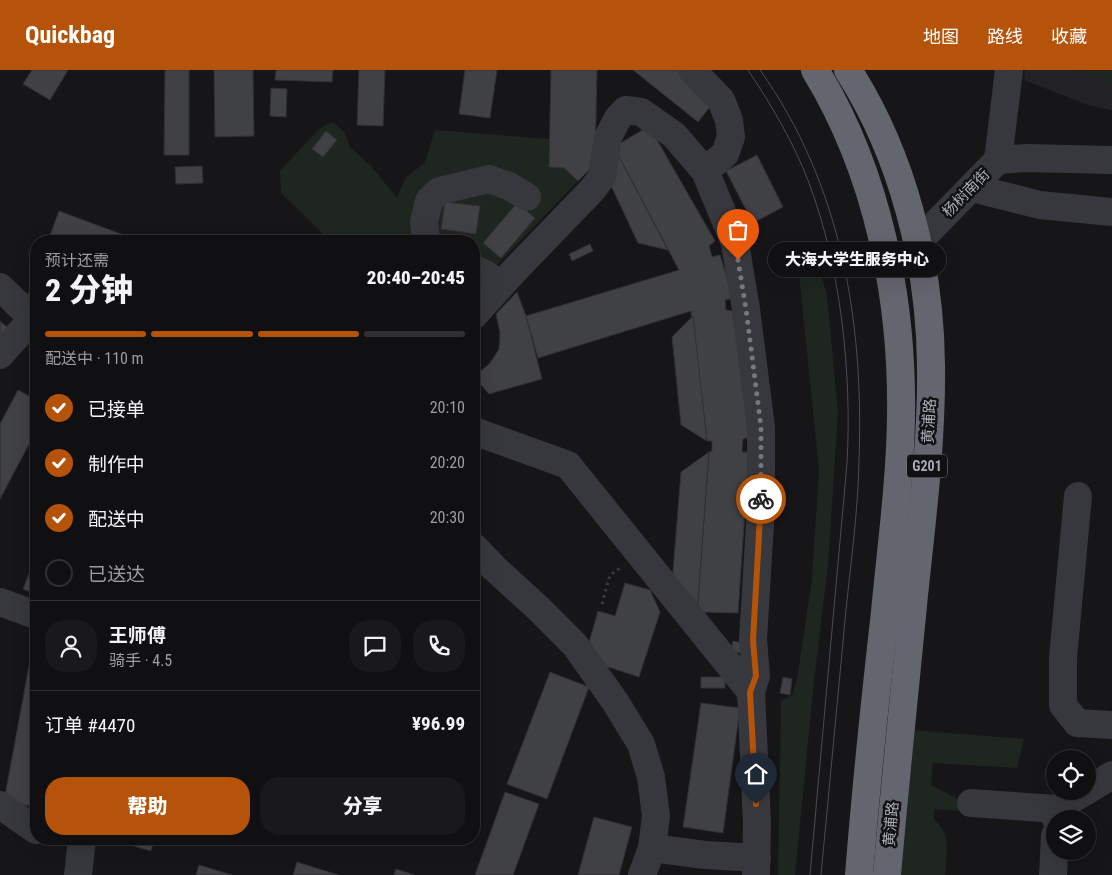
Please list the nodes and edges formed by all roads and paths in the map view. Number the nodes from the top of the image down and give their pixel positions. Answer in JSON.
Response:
{"nodes":[{"id":1,"x":692,"y":70,"type":"edge"},
{"id":2,"x":815,"y":70,"type":"edge"},
{"id":3,"x":848,"y":70,"type":"edge"},
{"id":4,"x":1009,"y":70,"type":"edge"},
{"id":5,"x":998,"y":160,"type":"junction"},
{"id":6,"x":1112,"y":160,"type":"edge"},
{"id":7,"x":705,"y":171,"type":"junction"},
{"id":8,"x":980,"y":190,"type":"dead end"},
{"id":9,"x":527,"y":197,"type":"dead end"},
{"id":10,"x":1112,"y":212,"type":"edge"},
{"id":11,"x":425,"y":235,"type":"edge"},
{"id":12,"x":917,"y":243,"type":"junction"},
{"id":13,"x":480,"y":272,"type":"edge"},
{"id":14,"x":500,"y":286,"type":"junction"},
{"id":15,"x":0,"y":287,"type":"edge"},
{"id":16,"x":480,"y":308,"type":"edge"},
{"id":17,"x":30,"y":314,"type":"edge"},
{"id":18,"x":30,"y":322,"type":"edge"},
{"id":19,"x":0,"y":355,"type":"edge"},
{"id":20,"x":480,"y":434,"type":"edge"},
{"id":21,"x":1078,"y":496,"type":"dead end"},
{"id":22,"x":480,"y":553,"type":"edge"},
{"id":23,"x":0,"y":602,"type":"edge"},
{"id":24,"x":30,"y":613,"type":"edge"},
{"id":25,"x":750,"y":692,"type":"junction"},
{"id":26,"x":1112,"y":725,"type":"edge"},
{"id":27,"x":1112,"y":775,"type":"edge"},
{"id":28,"x":1096,"y":785,"type":"edge"},
{"id":29,"x":1074,"y":800,"type":"edge"},
{"id":30,"x":971,"y":803,"type":"dead end"},
{"id":31,"x":0,"y":805,"type":"edge"},
{"id":32,"x":1061,"y":810,"type":"edge"},
{"id":33,"x":1046,"y":813,"type":"edge"},
{"id":34,"x":30,"y":826,"type":"edge"},
{"id":35,"x":80,"y":845,"type":"edge"},
{"id":36,"x":652,"y":848,"type":"junction"},
{"id":37,"x":1054,"y":860,"type":"edge"},
{"id":38,"x":756,"y":866,"type":"edge"},
{"id":39,"x":78,"y":875,"type":"edge"},
{"id":40,"x":642,"y":875,"type":"edge"},
{"id":41,"x":859,"y":875,"type":"edge"},
{"id":42,"x":887,"y":875,"type":"edge"},
{"id":43,"x":1053,"y":875,"type":"edge"}],
"edges":[{"from":1,"to":7,"type":"street"},
{"from":2,"to":41,"type":"highway","name":"黄浦路","number":"G201"},
{"from":3,"to":12,"type":"highway","name":"黄浦路","number":"G201"},
{"from":4,"to":5,"type":"street"},
{"from":5,"to":6,"type":"street","name":"杨树南街"},
{"from":5,"to":12,"type":"street","name":"杨树南街"},
{"from":7,"to":14,"type":"street"},
{"from":7,"to":25,"type":"street"},
{"from":8,"to":10,"type":"street"},
{"from":9,"to":11,"type":"street"},
{"from":12,"to":42,"type":"highway","name":"黄浦路","number":"G201"},
{"from":13,"to":14,"type":"street"},
{"from":14,"to":16,"type":"street"},
{"from":15,"to":17,"type":"street"},
{"from":18,"to":19,"type":"street"},
{"from":20,"to":25,"type":"street"},
{"from":21,"to":26,"type":"street"},
{"from":22,"to":36,"type":"street"},
{"from":23,"to":24,"type":"street"},
{"from":25,"to":38,"type":"street"},
{"from":27,"to":28,"type":"street"},
{"from":29,"to":32,"type":"street"},
{"from":30,"to":33,"type":"street"},
{"from":31,"to":34,"type":"street"},
{"from":35,"to":39,"type":"street"},
{"from":36,"to":38,"type":"street"},
{"from":36,"to":40,"type":"street"},
{"from":37,"to":43,"type":"street"}]}
